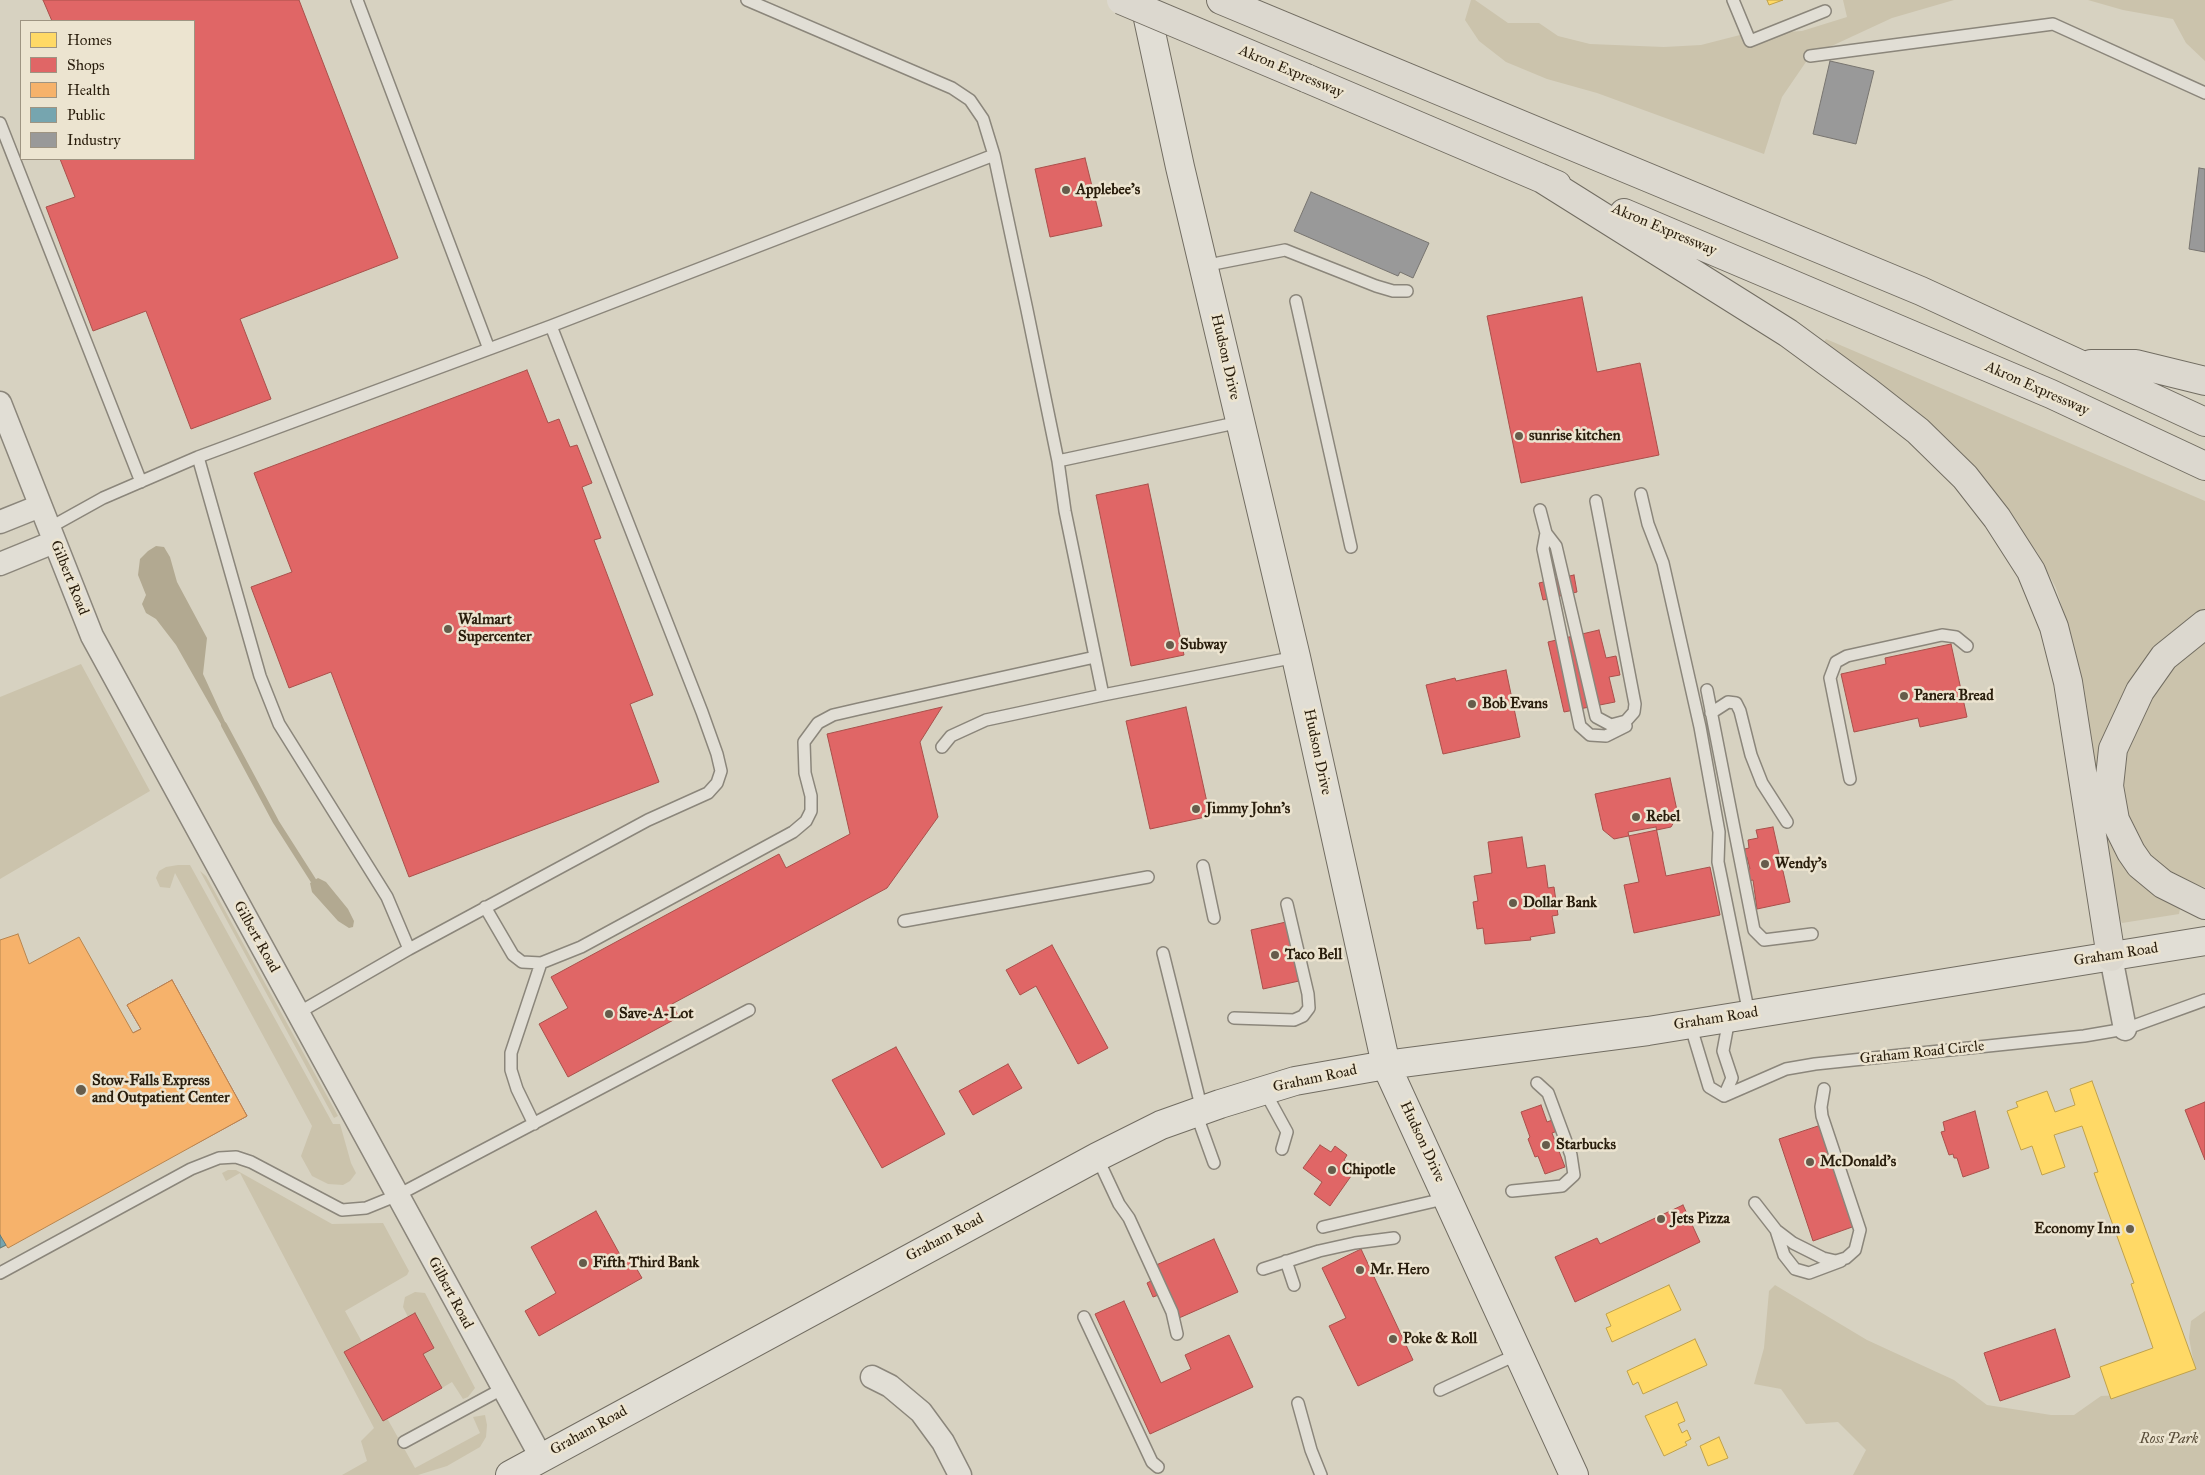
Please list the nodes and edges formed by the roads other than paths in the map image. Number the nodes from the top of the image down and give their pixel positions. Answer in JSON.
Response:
{"nodes":[{"id":1,"x":357,"y":0,"type":"edge"},
{"id":2,"x":747,"y":0,"type":"edge"},
{"id":3,"x":1120,"y":0,"type":"edge"},
{"id":4,"x":1144,"y":0,"type":"edge"},
{"id":5,"x":1221,"y":0,"type":"edge"},
{"id":6,"x":1732,"y":0,"type":"edge"},
{"id":7,"x":1825,"y":11,"type":"dead end"},
{"id":8,"x":1810,"y":56,"type":"dead end"},
{"id":9,"x":2205,"y":93,"type":"edge"},
{"id":10,"x":0,"y":123,"type":"edge"},
{"id":11,"x":994,"y":155,"type":"junction"},
{"id":12,"x":1541,"y":178,"type":"junction"},
{"id":13,"x":1203,"y":266,"type":"junction"},
{"id":14,"x":1407,"y":291,"type":"dead end"},
{"id":15,"x":1296,"y":301,"type":"dead end"},
{"id":16,"x":551,"y":326,"type":"junction"},
{"id":17,"x":489,"y":349,"type":"junction"},
{"id":18,"x":2082,"y":364,"type":"junction"},
{"id":19,"x":2205,"y":380,"type":"edge"},
{"id":20,"x":0,"y":403,"type":"edge"},
{"id":21,"x":1240,"y":422,"type":"junction"},
{"id":22,"x":2205,"y":422,"type":"edge"},
{"id":23,"x":198,"y":457,"type":"junction"},
{"id":24,"x":1058,"y":461,"type":"junction"},
{"id":25,"x":2205,"y":466,"type":"edge"},
{"id":26,"x":141,"y":482,"type":"junction"},
{"id":27,"x":1641,"y":494,"type":"dead end"},
{"id":28,"x":1596,"y":501,"type":"dead end"},
{"id":29,"x":40,"y":506,"type":"junction"},
{"id":30,"x":1540,"y":510,"type":"dead end"},
{"id":31,"x":0,"y":522,"type":"edge"},
{"id":32,"x":1546,"y":533,"type":"junction"},
{"id":33,"x":52,"y":535,"type":"junction"},
{"id":34,"x":1351,"y":547,"type":"dead end"},
{"id":35,"x":0,"y":564,"type":"edge"},
{"id":36,"x":2205,"y":624,"type":"edge"},
{"id":37,"x":1967,"y":646,"type":"dead end"},
{"id":38,"x":1095,"y":657,"type":"junction"},
{"id":39,"x":1296,"y":658,"type":"junction"},
{"id":40,"x":1707,"y":690,"type":"dead end"},
{"id":41,"x":1103,"y":694,"type":"junction"},
{"id":42,"x":1634,"y":712,"type":"junction"},
{"id":43,"x":1711,"y":713,"type":"junction"},
{"id":44,"x":942,"y":747,"type":"dead end"},
{"id":45,"x":1850,"y":779,"type":"dead end"},
{"id":46,"x":1787,"y":822,"type":"dead end"},
{"id":47,"x":1203,"y":866,"type":"dead end"},
{"id":48,"x":1148,"y":877,"type":"dead end"},
{"id":49,"x":1288,"y":904,"type":"dead end"},
{"id":50,"x":2205,"y":905,"type":"edge"},
{"id":51,"x":485,"y":907,"type":"junction"},
{"id":52,"x":1214,"y":918,"type":"dead end"},
{"id":53,"x":904,"y":922,"type":"dead end"},
{"id":54,"x":1812,"y":934,"type":"dead end"},
{"id":55,"x":2205,"y":941,"type":"edge"},
{"id":56,"x":409,"y":949,"type":"junction"},
{"id":57,"x":1163,"y":953,"type":"dead end"},
{"id":58,"x":2111,"y":957,"type":"junction"},
{"id":59,"x":541,"y":963,"type":"junction"},
{"id":60,"x":2205,"y":1000,"type":"edge"},
{"id":61,"x":749,"y":1010,"type":"dead end"},
{"id":62,"x":298,"y":1013,"type":"junction"},
{"id":63,"x":1739,"y":1016,"type":"junction"},
{"id":64,"x":1234,"y":1018,"type":"dead end"},
{"id":65,"x":1690,"y":1024,"type":"junction"},
{"id":66,"x":2125,"y":1028,"type":"junction"},
{"id":67,"x":1386,"y":1065,"type":"junction"},
{"id":68,"x":1537,"y":1083,"type":"dead end"},
{"id":69,"x":1824,"y":1089,"type":"dead end"},
{"id":70,"x":1264,"y":1090,"type":"junction"},
{"id":71,"x":1724,"y":1096,"type":"junction"},
{"id":72,"x":1199,"y":1111,"type":"junction"},
{"id":73,"x":534,"y":1124,"type":"junction"},
{"id":74,"x":1282,"y":1149,"type":"dead end"},
{"id":75,"x":1097,"y":1157,"type":"junction"},
{"id":76,"x":1214,"y":1163,"type":"dead end"},
{"id":77,"x":1512,"y":1191,"type":"dead end"},
{"id":78,"x":398,"y":1195,"type":"junction"},
{"id":79,"x":1448,"y":1198,"type":"junction"},
{"id":80,"x":1755,"y":1204,"type":"dead end"},
{"id":81,"x":1323,"y":1227,"type":"dead end"},
{"id":82,"x":1776,"y":1230,"type":"junction"},
{"id":83,"x":1394,"y":1238,"type":"dead end"},
{"id":84,"x":1846,"y":1258,"type":"junction"},
{"id":85,"x":1286,"y":1262,"type":"junction"},
{"id":86,"x":1263,"y":1269,"type":"dead end"},
{"id":87,"x":0,"y":1273,"type":"edge"},
{"id":88,"x":1294,"y":1284,"type":"dead end"},
{"id":89,"x":1084,"y":1317,"type":"dead end"},
{"id":90,"x":1177,"y":1334,"type":"dead end"},
{"id":91,"x":1519,"y":1353,"type":"junction"},
{"id":92,"x":872,"y":1377,"type":"dead end"},
{"id":93,"x":502,"y":1388,"type":"junction"},
{"id":94,"x":1440,"y":1390,"type":"dead end"},
{"id":95,"x":1298,"y":1403,"type":"dead end"},
{"id":96,"x":404,"y":1442,"type":"dead end"},
{"id":97,"x":541,"y":1457,"type":"junction"},
{"id":98,"x":1158,"y":1467,"type":"dead end"},
{"id":99,"x":510,"y":1475,"type":"edge"},
{"id":100,"x":960,"y":1475,"type":"edge"},
{"id":101,"x":1321,"y":1475,"type":"edge"},
{"id":102,"x":1574,"y":1475,"type":"edge"}],
"edges":[{"from":1,"to":17,"type":"lane"},
{"from":2,"to":11,"type":"lane"},
{"from":3,"to":12,"type":"highway","name":"Akron Expressway","bridge":true},
{"from":4,"to":13,"type":"main road","name":"Hudson Drive"},
{"from":5,"to":18,"type":"highway"},
{"from":6,"to":7,"type":"lane"},
{"from":8,"to":9,"type":"lane"},
{"from":10,"to":26,"type":"lane"},
{"from":11,"to":16,"type":"lane"},
{"from":11,"to":24,"type":"lane"},
{"from":12,"to":25,"type":"highway","name":"Akron Expressway"},
{"from":12,"to":58,"type":"highway"},
{"from":13,"to":14,"type":"lane"},
{"from":13,"to":21,"type":"main road","name":"Hudson Drive"},
{"from":15,"to":34,"type":"lane"},
{"from":16,"to":17,"type":"lane"},
{"from":16,"to":51,"type":"lane"},
{"from":17,"to":23,"type":"lane"},
{"from":18,"to":19,"type":"highway"},
{"from":18,"to":22,"type":"highway"},
{"from":20,"to":29,"type":"street","name":"Gilbert Road"},
{"from":21,"to":24,"type":"lane"},
{"from":21,"to":39,"type":"main road","name":"Hudson Drive"},
{"from":23,"to":26,"type":"lane"},
{"from":23,"to":56,"type":"lane"},
{"from":24,"to":38,"type":"lane"},
{"from":26,"to":33,"type":"lane"},
{"from":27,"to":63,"type":"lane"},
{"from":28,"to":42,"type":"lane"},
{"from":29,"to":31,"type":"street"},
{"from":29,"to":33,"type":"street","name":"Gilbert Road"},
{"from":30,"to":32,"type":"lane"},
{"from":32,"to":42,"type":"lane"},
{"from":32,"to":42,"type":"lane"},
{"from":33,"to":35,"type":"street"},
{"from":33,"to":62,"type":"street","name":"Gilbert Road"},
{"from":36,"to":50,"type":"highway"},
{"from":37,"to":45,"type":"lane"},
{"from":38,"to":41,"type":"lane"},
{"from":38,"to":59,"type":"lane"},
{"from":39,"to":41,"type":"lane"},
{"from":39,"to":67,"type":"main road","name":"Hudson Drive"},
{"from":40,"to":43,"type":"lane"},
{"from":41,"to":44,"type":"lane"},
{"from":43,"to":46,"type":"lane"},
{"from":43,"to":54,"type":"lane"},
{"from":47,"to":52,"type":"lane"},
{"from":48,"to":53,"type":"lane"},
{"from":49,"to":64,"type":"lane"},
{"from":51,"to":56,"type":"lane"},
{"from":51,"to":59,"type":"lane"},
{"from":55,"to":58,"type":"main road","name":"Graham Road"},
{"from":56,"to":62,"type":"lane"},
{"from":57,"to":72,"type":"lane"},
{"from":58,"to":63,"type":"main road","name":"Graham Road"},
{"from":58,"to":66,"type":"street"},
{"from":59,"to":73,"type":"lane"},
{"from":60,"to":66,"type":"lane","name":"Graham Road Circle"},
{"from":61,"to":73,"type":"lane"},
{"from":62,"to":78,"type":"street","name":"Gilbert Road"},
{"from":63,"to":65,"type":"main road","name":"Graham Road"},
{"from":63,"to":71,"type":"lane"},
{"from":65,"to":67,"type":"main road","name":"Graham Road"},
{"from":65,"to":71,"type":"lane"},
{"from":66,"to":71,"type":"lane","name":"Graham Road Circle"},
{"from":67,"to":70,"type":"main road","name":"Graham Road"},
{"from":67,"to":79,"type":"main road","name":"Hudson Drive"},
{"from":68,"to":77,"type":"lane"},
{"from":69,"to":84,"type":"lane"},
{"from":70,"to":72,"type":"main road","name":"Graham Road"},
{"from":70,"to":74,"type":"lane"},
{"from":72,"to":75,"type":"main road","name":"Graham Road"},
{"from":72,"to":76,"type":"lane"},
{"from":73,"to":78,"type":"lane"},
{"from":75,"to":90,"type":"lane"},
{"from":75,"to":97,"type":"main road","name":"Graham Road"},
{"from":78,"to":87,"type":"lane"},
{"from":78,"to":93,"type":"street","name":"Gilbert Road"},
{"from":79,"to":81,"type":"lane"},
{"from":79,"to":91,"type":"main road","name":"Hudson Drive"},
{"from":80,"to":82,"type":"lane"},
{"from":82,"to":84,"type":"lane"},
{"from":82,"to":84,"type":"lane"},
{"from":83,"to":85,"type":"lane"},
{"from":85,"to":86,"type":"lane"},
{"from":85,"to":88,"type":"lane"},
{"from":89,"to":98,"type":"lane"},
{"from":91,"to":94,"type":"lane"},
{"from":91,"to":102,"type":"main road","name":"Hudson Drive"},
{"from":92,"to":100,"type":"street"},
{"from":93,"to":96,"type":"lane"},
{"from":93,"to":97,"type":"street","name":"Gilbert Road"},
{"from":95,"to":101,"type":"lane"},
{"from":97,"to":99,"type":"main road","name":"Graham Road"}]}
